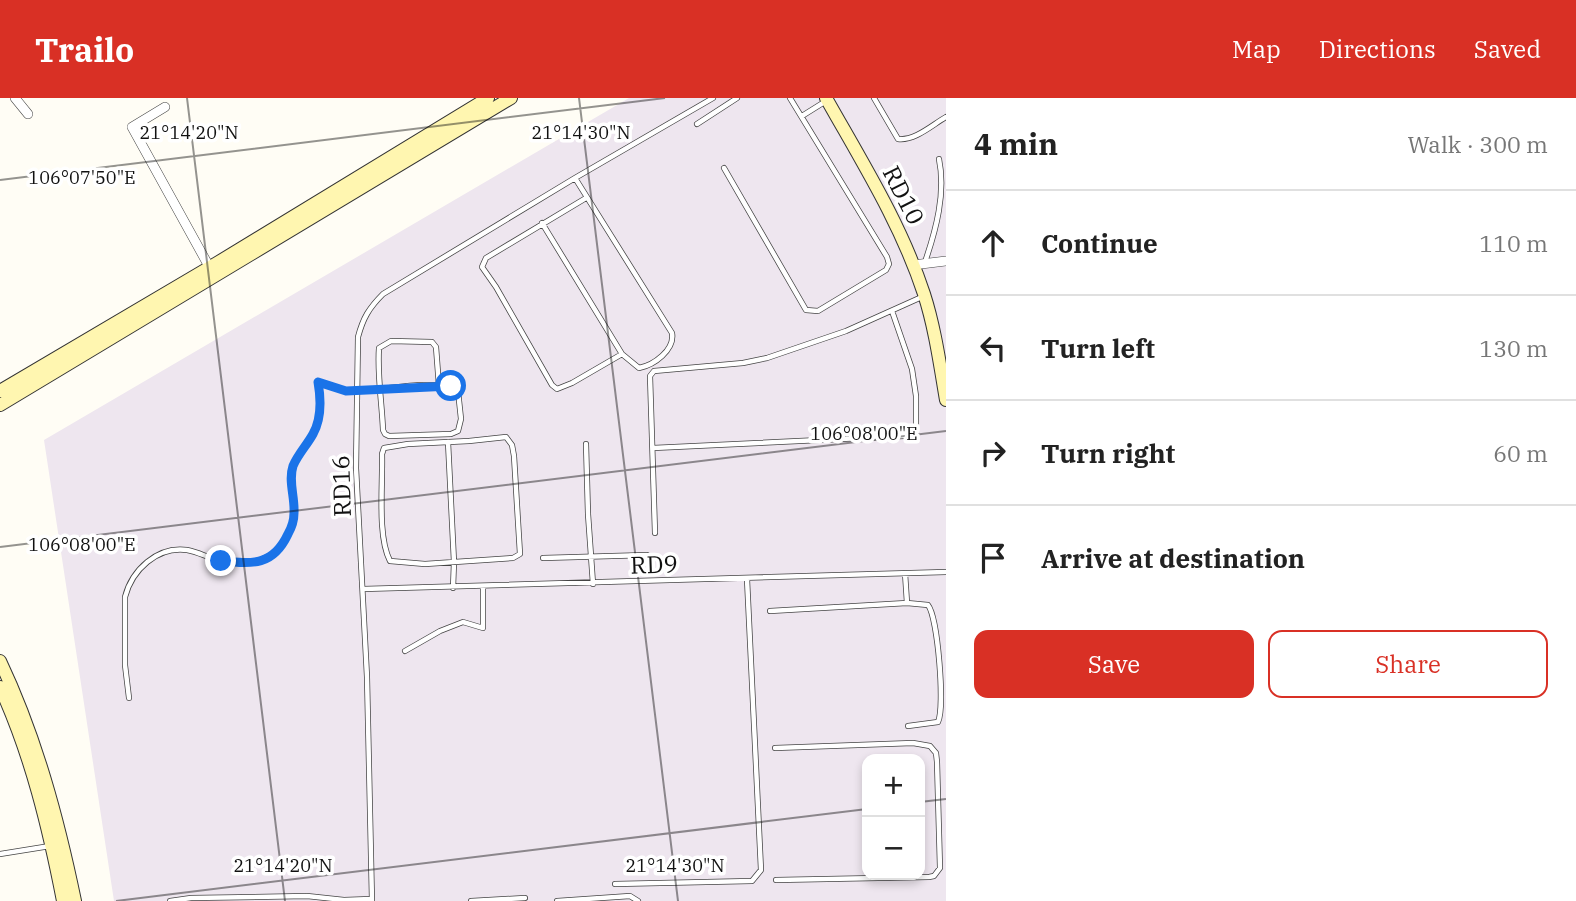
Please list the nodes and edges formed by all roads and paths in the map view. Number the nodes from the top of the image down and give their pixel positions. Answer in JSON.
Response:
{"nodes":[{"id":1,"x":15,"y":98,"type":"edge"},
{"id":2,"x":488,"y":98,"type":"edge"},
{"id":3,"x":512,"y":98,"type":"edge"},
{"id":4,"x":713,"y":98,"type":"edge"},
{"id":5,"x":737,"y":98,"type":"edge"},
{"id":6,"x":790,"y":98,"type":"edge"},
{"id":7,"x":874,"y":98,"type":"edge"},
{"id":8,"x":826,"y":99,"type":"edge"},
{"id":9,"x":165,"y":107,"type":"dead end"},
{"id":10,"x":28,"y":114,"type":"dead end"},
{"id":11,"x":802,"y":116,"type":"junction"},
{"id":12,"x":946,"y":117,"type":"edge"},
{"id":13,"x":696,"y":124,"type":"dead end"},
{"id":14,"x":939,"y":159,"type":"dead end"},
{"id":15,"x":724,"y":168,"type":"dead end"},
{"id":16,"x":575,"y":178,"type":"junction"},
{"id":17,"x":586,"y":198,"type":"junction"},
{"id":18,"x":542,"y":223,"type":"junction"},
{"id":19,"x":946,"y":261,"type":"edge"},
{"id":20,"x":919,"y":264,"type":"junction"},
{"id":21,"x":212,"y":272,"type":"junction"},
{"id":22,"x":925,"y":295,"type":"junction"},
{"id":23,"x":892,"y":311,"type":"junction"},
{"id":24,"x":622,"y":354,"type":"junction"},
{"id":25,"x":439,"y":386,"type":"junction"},
{"id":26,"x":381,"y":388,"type":"junction"},
{"id":27,"x":357,"y":390,"type":"junction"},
{"id":28,"x":0,"y":391,"type":"edge"},
{"id":29,"x":946,"y":395,"type":"edge"},
{"id":30,"x":0,"y":405,"type":"edge"},
{"id":31,"x":448,"y":442,"type":"junction"},
{"id":32,"x":586,"y":444,"type":"dead end"},
{"id":33,"x":653,"y":448,"type":"junction"},
{"id":34,"x":655,"y":533,"type":"dead end"},
{"id":35,"x":647,"y":555,"type":"dead end"},
{"id":36,"x":543,"y":558,"type":"dead end"},
{"id":37,"x":592,"y":558,"type":"junction"},
{"id":38,"x":454,"y":562,"type":"junction"},
{"id":39,"x":946,"y":572,"type":"edge"},
{"id":40,"x":905,"y":573,"type":"junction"},
{"id":41,"x":747,"y":579,"type":"junction"},
{"id":42,"x":593,"y":584,"type":"junction"},
{"id":43,"x":483,"y":587,"type":"junction"},
{"id":44,"x":453,"y":588,"type":"junction"},
{"id":45,"x":363,"y":589,"type":"junction"},
{"id":46,"x":907,"y":603,"type":"junction"},
{"id":47,"x":770,"y":611,"type":"dead end"},
{"id":48,"x":405,"y":651,"type":"dead end"},
{"id":49,"x":0,"y":660,"type":"edge"},
{"id":50,"x":0,"y":687,"type":"edge"},
{"id":51,"x":129,"y":698,"type":"dead end"},
{"id":52,"x":908,"y":726,"type":"dead end"},
{"id":53,"x":775,"y":748,"type":"dead end"},
{"id":54,"x":939,"y":815,"type":"junction"},
{"id":55,"x":946,"y":815,"type":"edge"},
{"id":56,"x":51,"y":846,"type":"junction"},
{"id":57,"x":0,"y":854,"type":"edge"},
{"id":58,"x":776,"y":880,"type":"dead end"},
{"id":59,"x":615,"y":884,"type":"dead end"},
{"id":60,"x":525,"y":898,"type":"dead end"},
{"id":61,"x":335,"y":900,"type":"edge"},
{"id":62,"x":372,"y":900,"type":"edge"},
{"id":63,"x":63,"y":901,"type":"edge"},
{"id":64,"x":75,"y":901,"type":"edge"},
{"id":65,"x":170,"y":901,"type":"edge"},
{"id":66,"x":471,"y":901,"type":"edge"},
{"id":67,"x":557,"y":901,"type":"edge"},
{"id":68,"x":638,"y":901,"type":"edge"}],
"edges":[{"from":1,"to":10,"type":"street"},
{"from":2,"to":21,"type":"main road"},
{"from":3,"to":21,"type":"main road"},
{"from":4,"to":16,"type":"lane","name":"RD16"},
{"from":5,"to":13,"type":"lane"},
{"from":6,"to":11,"type":"lane"},
{"from":7,"to":12,"type":"lane"},
{"from":8,"to":11,"type":"lane"},
{"from":8,"to":20,"type":"main road","name":"RD10"},
{"from":9,"to":21,"type":"street"},
{"from":11,"to":15,"type":"lane"},
{"from":14,"to":20,"type":"lane"},
{"from":16,"to":17,"type":"lane"},
{"from":16,"to":27,"type":"lane","name":"RD16"},
{"from":17,"to":18,"type":"lane"},
{"from":17,"to":24,"type":"lane"},
{"from":18,"to":24,"type":"lane"},
{"from":18,"to":24,"type":"lane"},
{"from":19,"to":20,"type":"street"},
{"from":20,"to":22,"type":"main road","name":"RD10"},
{"from":21,"to":28,"type":"main road"},
{"from":21,"to":30,"type":"main road"},
{"from":22,"to":23,"type":"lane"},
{"from":22,"to":29,"type":"main road","name":"RD10"},
{"from":23,"to":33,"type":"lane"},
{"from":23,"to":33,"type":"lane"},
{"from":25,"to":26,"type":"lane"},
{"from":25,"to":26,"type":"lane"},
{"from":25,"to":26,"type":"lane"},
{"from":26,"to":27,"type":"lane"},
{"from":27,"to":45,"type":"lane","name":"RD16"},
{"from":27,"to":51,"type":"lane"},
{"from":31,"to":38,"type":"lane"},
{"from":31,"to":38,"type":"lane"},
{"from":31,"to":38,"type":"lane"},
{"from":32,"to":37,"type":"lane"},
{"from":33,"to":34,"type":"lane"},
{"from":35,"to":37,"type":"lane"},
{"from":36,"to":37,"type":"lane"},
{"from":37,"to":42,"type":"lane"},
{"from":38,"to":44,"type":"lane"},
{"from":39,"to":40,"type":"lane","name":"RD9"},
{"from":40,"to":41,"type":"lane","name":"RD9"},
{"from":40,"to":46,"type":"lane"},
{"from":41,"to":42,"type":"lane","name":"RD9"},
{"from":41,"to":59,"type":"lane"},
{"from":42,"to":43,"type":"lane","name":"RD9"},
{"from":43,"to":44,"type":"lane","name":"RD9"},
{"from":43,"to":48,"type":"lane"},
{"from":44,"to":45,"type":"lane","name":"RD9"},
{"from":45,"to":62,"type":"lane","name":"RD16"},
{"from":46,"to":47,"type":"lane"},
{"from":46,"to":52,"type":"lane"},
{"from":49,"to":64,"type":"main road"},
{"from":50,"to":56,"type":"main road"},
{"from":53,"to":54,"type":"lane"},
{"from":54,"to":55,"type":"lane"},
{"from":54,"to":58,"type":"lane"},
{"from":56,"to":57,"type":"lane"},
{"from":56,"to":63,"type":"main road"},
{"from":60,"to":66,"type":"lane"},
{"from":61,"to":62,"type":"lane"},
{"from":61,"to":65,"type":"lane"},
{"from":67,"to":68,"type":"lane"}]}
